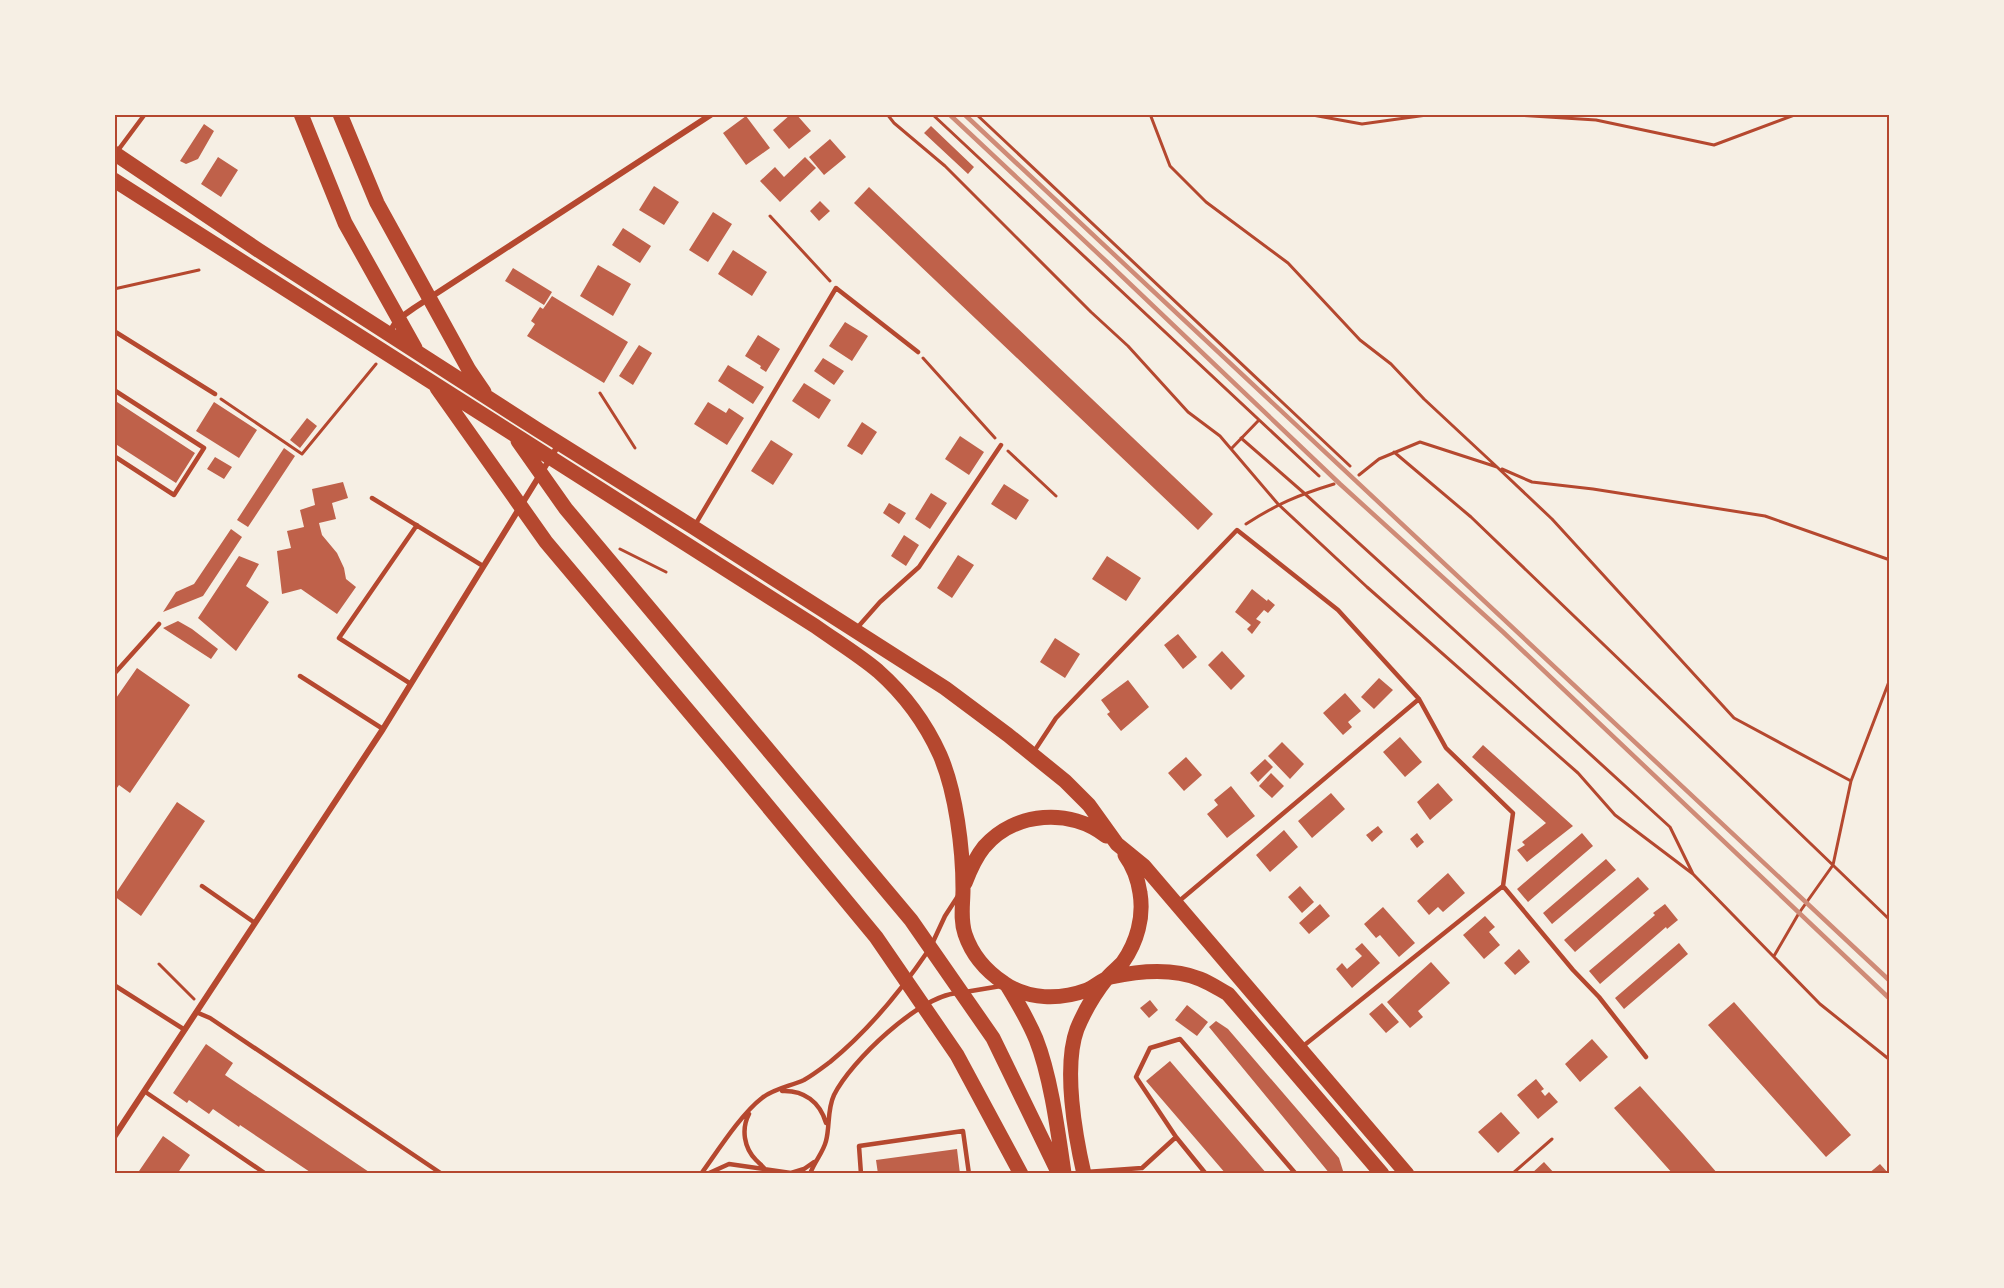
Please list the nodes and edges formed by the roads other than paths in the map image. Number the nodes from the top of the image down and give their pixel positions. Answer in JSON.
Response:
{"nodes":[{"id":1,"x":145,"y":114,"type":"edge"},
{"id":2,"x":302,"y":114,"type":"edge"},
{"id":3,"x":340,"y":114,"type":"edge"},
{"id":4,"x":712,"y":114,"type":"edge"},
{"id":5,"x":115,"y":154,"type":"edge"},
{"id":6,"x":114,"y":180,"type":"edge"},
{"id":7,"x":114,"y":331,"type":"edge"},
{"id":8,"x":389,"y":333,"type":"junction"},
{"id":9,"x":918,"y":352,"type":"road end"},
{"id":10,"x":114,"y":390,"type":"edge"},
{"id":11,"x":215,"y":394,"type":"road end"},
{"id":12,"x":559,"y":443,"type":"junction"},
{"id":13,"x":1001,"y":445,"type":"road end"},
{"id":14,"x":114,"y":456,"type":"edge"},
{"id":15,"x":550,"y":458,"type":"junction"},
{"id":16,"x":372,"y":498,"type":"dead end"},
{"id":17,"x":417,"y":525,"type":"junction"},
{"id":18,"x":693,"y":527,"type":"junction"},
{"id":19,"x":483,"y":566,"type":"junction"},
{"id":20,"x":159,"y":624,"type":"dead end"},
{"id":21,"x":855,"y":630,"type":"junction"},
{"id":22,"x":114,"y":674,"type":"edge"},
{"id":23,"x":300,"y":676,"type":"dead end"},
{"id":24,"x":411,"y":684,"type":"junction"},
{"id":25,"x":1419,"y":699,"type":"junction"},
{"id":26,"x":383,"y":729,"type":"junction"},
{"id":27,"x":1031,"y":755,"type":"junction"},
{"id":28,"x":1116,"y":844,"type":"junction"},
{"id":29,"x":202,"y":886,"type":"dead end"},
{"id":30,"x":1503,"y":886,"type":"junction"},
{"id":31,"x":963,"y":889,"type":"junction"},
{"id":32,"x":1176,"y":904,"type":"junction"},
{"id":33,"x":255,"y":923,"type":"junction"},
{"id":34,"x":1107,"y":978,"type":"junction"},
{"id":35,"x":114,"y":985,"type":"edge"},
{"id":36,"x":1007,"y":985,"type":"junction"},
{"id":37,"x":196,"y":1012,"type":"junction"},
{"id":38,"x":185,"y":1030,"type":"junction"},
{"id":39,"x":1300,"y":1049,"type":"junction"},
{"id":40,"x":1646,"y":1057,"type":"dead end"},
{"id":41,"x":144,"y":1091,"type":"junction"},
{"id":42,"x":776,"y":1091,"type":"junction"},
{"id":43,"x":753,"y":1106,"type":"junction"},
{"id":44,"x":827,"y":1126,"type":"junction"},
{"id":45,"x":114,"y":1137,"type":"edge"},
{"id":46,"x":1176,"y":1137,"type":"junction"},
{"id":47,"x":814,"y":1162,"type":"junction"},
{"id":48,"x":765,"y":1168,"type":"junction"},
{"id":49,"x":1144,"y":1171,"type":"edge"},
{"id":50,"x":1083,"y":1173,"type":"edge"},
{"id":51,"x":266,"y":1174,"type":"edge"},
{"id":52,"x":442,"y":1174,"type":"edge"},
{"id":53,"x":701,"y":1174,"type":"edge"},
{"id":54,"x":707,"y":1174,"type":"edge"},
{"id":55,"x":769,"y":1174,"type":"edge"},
{"id":56,"x":810,"y":1174,"type":"edge"},
{"id":57,"x":861,"y":1174,"type":"edge"},
{"id":58,"x":969,"y":1174,"type":"edge"},
{"id":59,"x":1021,"y":1174,"type":"edge"},
{"id":60,"x":1062,"y":1174,"type":"edge"},
{"id":61,"x":1206,"y":1174,"type":"edge"},
{"id":62,"x":1296,"y":1174,"type":"edge"},
{"id":63,"x":1382,"y":1174,"type":"edge"},
{"id":64,"x":1407,"y":1174,"type":"edge"}],
"edges":[{"from":1,"to":5,"type":"lane"},
{"from":2,"to":59,"type":"main road"},
{"from":3,"to":60,"type":"main road"},
{"from":4,"to":8,"type":"street"},
{"from":5,"to":8,"type":"main road"},
{"from":6,"to":15,"type":"main road"},
{"from":7,"to":11,"type":"lane"},
{"from":8,"to":12,"type":"main road"},
{"from":9,"to":18,"type":"lane"},
{"from":10,"to":14,"type":"lane"},
{"from":12,"to":15,"type":"street"},
{"from":12,"to":18,"type":"main road"},
{"from":13,"to":21,"type":"lane"},
{"from":15,"to":19,"type":"street"},
{"from":15,"to":31,"type":"main road"},
{"from":16,"to":17,"type":"lane"},
{"from":17,"to":19,"type":"lane"},
{"from":17,"to":24,"type":"lane"},
{"from":18,"to":21,"type":"main road"},
{"from":19,"to":24,"type":"street"},
{"from":20,"to":22,"type":"lane"},
{"from":21,"to":27,"type":"main road"},
{"from":23,"to":26,"type":"lane"},
{"from":24,"to":26,"type":"street"},
{"from":25,"to":27,"type":"lane"},
{"from":25,"to":30,"type":"lane"},
{"from":25,"to":32,"type":"lane"},
{"from":26,"to":33,"type":"street"},
{"from":27,"to":28,"type":"main road"},
{"from":28,"to":31,"type":"main road"},
{"from":28,"to":32,"type":"main road"},
{"from":28,"to":34,"type":"main road"},
{"from":29,"to":33,"type":"lane"},
{"from":30,"to":39,"type":"lane"},
{"from":30,"to":40,"type":"lane"},
{"from":31,"to":36,"type":"main road"},
{"from":31,"to":42,"type":"lane"},
{"from":32,"to":39,"type":"main road"},
{"from":33,"to":37,"type":"street"},
{"from":34,"to":36,"type":"main road"},
{"from":34,"to":50,"type":"main road"},
{"from":34,"to":63,"type":"main road"},
{"from":35,"to":38,"type":"lane"},
{"from":36,"to":44,"type":"lane"},
{"from":36,"to":60,"type":"main road"},
{"from":37,"to":38,"type":"street"},
{"from":37,"to":52,"type":"lane"},
{"from":38,"to":41,"type":"street"},
{"from":39,"to":64,"type":"main road"},
{"from":41,"to":45,"type":"street"},
{"from":41,"to":51,"type":"lane"},
{"from":42,"to":43,"type":"lane"},
{"from":42,"to":44,"type":"lane"},
{"from":43,"to":48,"type":"lane"},
{"from":43,"to":53,"type":"lane"},
{"from":44,"to":47,"type":"lane"},
{"from":46,"to":49,"type":"lane"},
{"from":46,"to":61,"type":"lane"},
{"from":46,"to":62,"type":"lane"},
{"from":47,"to":48,"type":"lane"},
{"from":47,"to":56,"type":"lane"},
{"from":48,"to":54,"type":"lane"},
{"from":48,"to":55,"type":"lane"},
{"from":49,"to":50,"type":"lane"},
{"from":57,"to":58,"type":"lane"}]}
